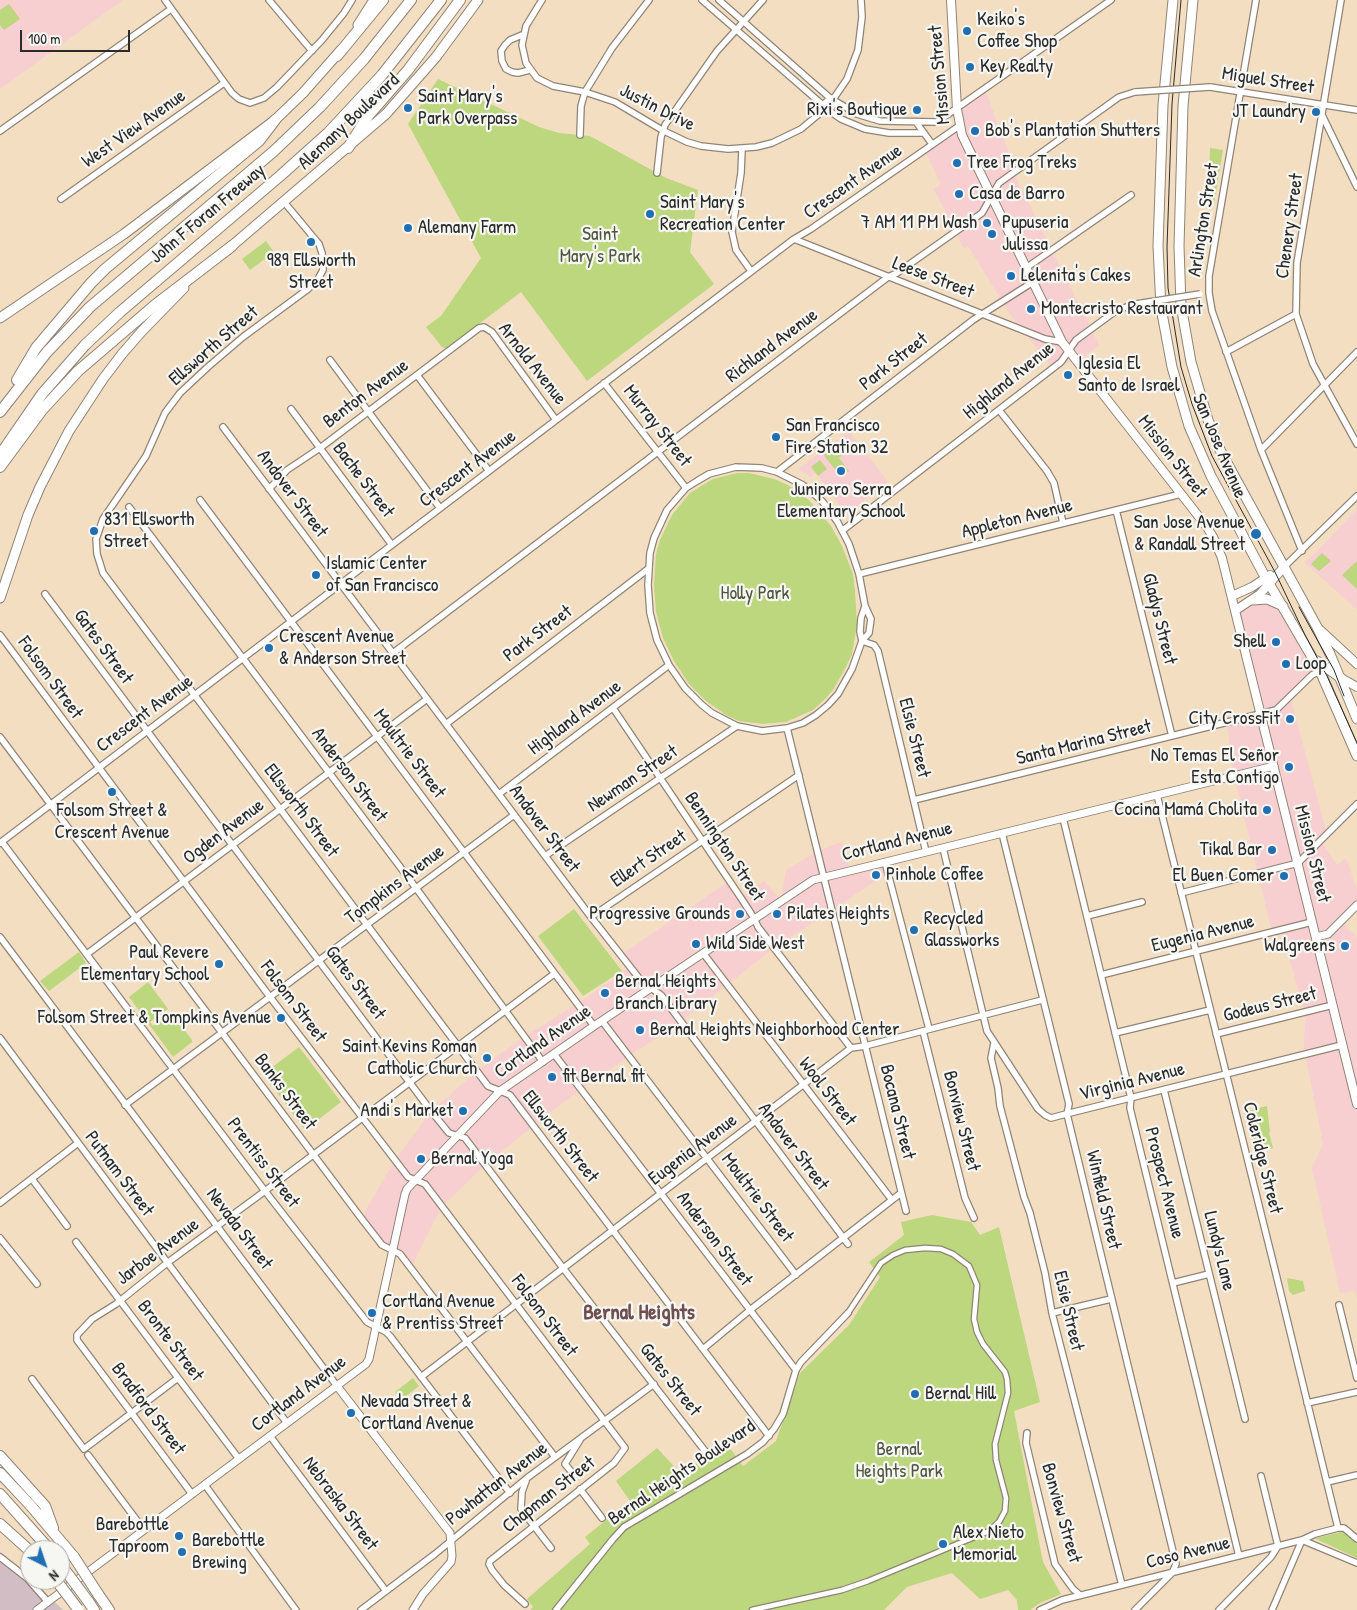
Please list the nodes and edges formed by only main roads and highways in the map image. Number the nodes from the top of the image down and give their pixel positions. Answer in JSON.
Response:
{"nodes":[{"id":1,"x":374,"y":0,"type":"edge"},
{"id":2,"x":383,"y":0,"type":"edge"},
{"id":3,"x":411,"y":0,"type":"edge"},
{"id":4,"x":441,"y":0,"type":"edge"},
{"id":5,"x":460,"y":0,"type":"edge"},
{"id":6,"x":478,"y":0,"type":"edge"},
{"id":7,"x":951,"y":0,"type":"edge"},
{"id":8,"x":1173,"y":0,"type":"edge"},
{"id":9,"x":1193,"y":0,"type":"edge"},
{"id":10,"x":337,"y":56,"type":"junction"},
{"id":11,"x":275,"y":120,"type":"junction"},
{"id":12,"x":348,"y":148,"type":"junction"},
{"id":13,"x":232,"y":246,"type":"junction"},
{"id":14,"x":0,"y":318,"type":"edge"},
{"id":15,"x":0,"y":411,"type":"edge"},
{"id":16,"x":0,"y":455,"type":"edge"},
{"id":17,"x":0,"y":467,"type":"edge"},
{"id":18,"x":1285,"y":566,"type":"junction"},
{"id":19,"x":1268,"y":581,"type":"junction"},
{"id":20,"x":1232,"y":596,"type":"junction"},
{"id":21,"x":0,"y":598,"type":"edge"},
{"id":22,"x":1253,"y":600,"type":"junction"},
{"id":23,"x":1283,"y":606,"type":"junction"},
{"id":24,"x":1236,"y":610,"type":"junction"},
{"id":25,"x":1317,"y":627,"type":"junction"},
{"id":26,"x":1311,"y":656,"type":"junction"},
{"id":27,"x":1357,"y":664,"type":"edge"},
{"id":28,"x":1341,"y":678,"type":"junction"},
{"id":29,"x":1357,"y":687,"type":"edge"},
{"id":30,"x":1357,"y":719,"type":"edge"},
{"id":31,"x":1357,"y":756,"type":"edge"},
{"id":32,"x":1357,"y":1104,"type":"edge"},
{"id":33,"x":0,"y":1456,"type":"edge"},
{"id":34,"x":0,"y":1473,"type":"edge"},
{"id":35,"x":0,"y":1494,"type":"edge"},
{"id":36,"x":0,"y":1502,"type":"edge"},
{"id":37,"x":0,"y":1524,"type":"edge"},
{"id":38,"x":35,"y":1532,"type":"junction"},
{"id":39,"x":55,"y":1534,"type":"junction"},
{"id":40,"x":42,"y":1540,"type":"edge"},
{"id":41,"x":20,"y":1542,"type":"edge"},
{"id":42,"x":70,"y":1577,"type":"edge"},
{"id":43,"x":64,"y":1590,"type":"edge"},
{"id":44,"x":91,"y":1606,"type":"edge"},
{"id":45,"x":78,"y":1609,"type":"edge"},
{"id":46,"x":109,"y":1610,"type":"edge"}],
"edges":[{"from":1,"to":10,"type":"main road"},
{"from":2,"to":10,"type":"highway"},
{"from":3,"to":15,"type":"highway","name":"John F Foran Freeway"},
{"from":4,"to":16,"type":"highway","name":"John F Foran Freeway"},
{"from":5,"to":12,"type":"highway"},
{"from":6,"to":12,"type":"main road","name":"Alemany Boulevard"},
{"from":7,"to":20,"type":"main road","name":"Mission Street"},
{"from":8,"to":19,"type":"main road","name":"San Jose Avenue"},
{"from":9,"to":18,"type":"main road","name":"San Jose Avenue"},
{"from":10,"to":11,"type":"main road"},
{"from":11,"to":14,"type":"main road"},
{"from":11,"to":15,"type":"highway"},
{"from":12,"to":13,"type":"main road","name":"Alemany Boulevard"},
{"from":13,"to":17,"type":"highway"},
{"from":13,"to":21,"type":"main road","name":"Alemany Boulevard"},
{"from":18,"to":19,"type":"main road"},
{"from":18,"to":25,"type":"main road","name":"San Jose Avenue"},
{"from":19,"to":20,"type":"main road"},
{"from":19,"to":22,"type":"main road"},
{"from":19,"to":23,"type":"main road","name":"San Jose Avenue"},
{"from":20,"to":24,"type":"main road","name":"Mission Street"},
{"from":22,"to":23,"type":"main road"},
{"from":22,"to":24,"type":"main road"},
{"from":23,"to":26,"type":"main road","name":"San Jose Avenue"},
{"from":24,"to":32,"type":"main road","name":"Mission Street"},
{"from":25,"to":27,"type":"main road"},
{"from":25,"to":28,"type":"main road","name":"San Jose Avenue"},
{"from":26,"to":28,"type":"main road"},
{"from":26,"to":31,"type":"main road","name":"San Jose Avenue"},
{"from":28,"to":29,"type":"main road"},
{"from":28,"to":30,"type":"main road","name":"San Jose Avenue"},
{"from":33,"to":39,"type":"highway"},
{"from":34,"to":39,"type":"highway"},
{"from":35,"to":38,"type":"highway"},
{"from":36,"to":38,"type":"highway"},
{"from":37,"to":41,"type":"highway"},
{"from":38,"to":40,"type":"highway"},
{"from":39,"to":46,"type":"highway","bridge":true},
{"from":42,"to":44,"type":"highway","bridge":true},
{"from":43,"to":45,"type":"highway","bridge":true}]}
